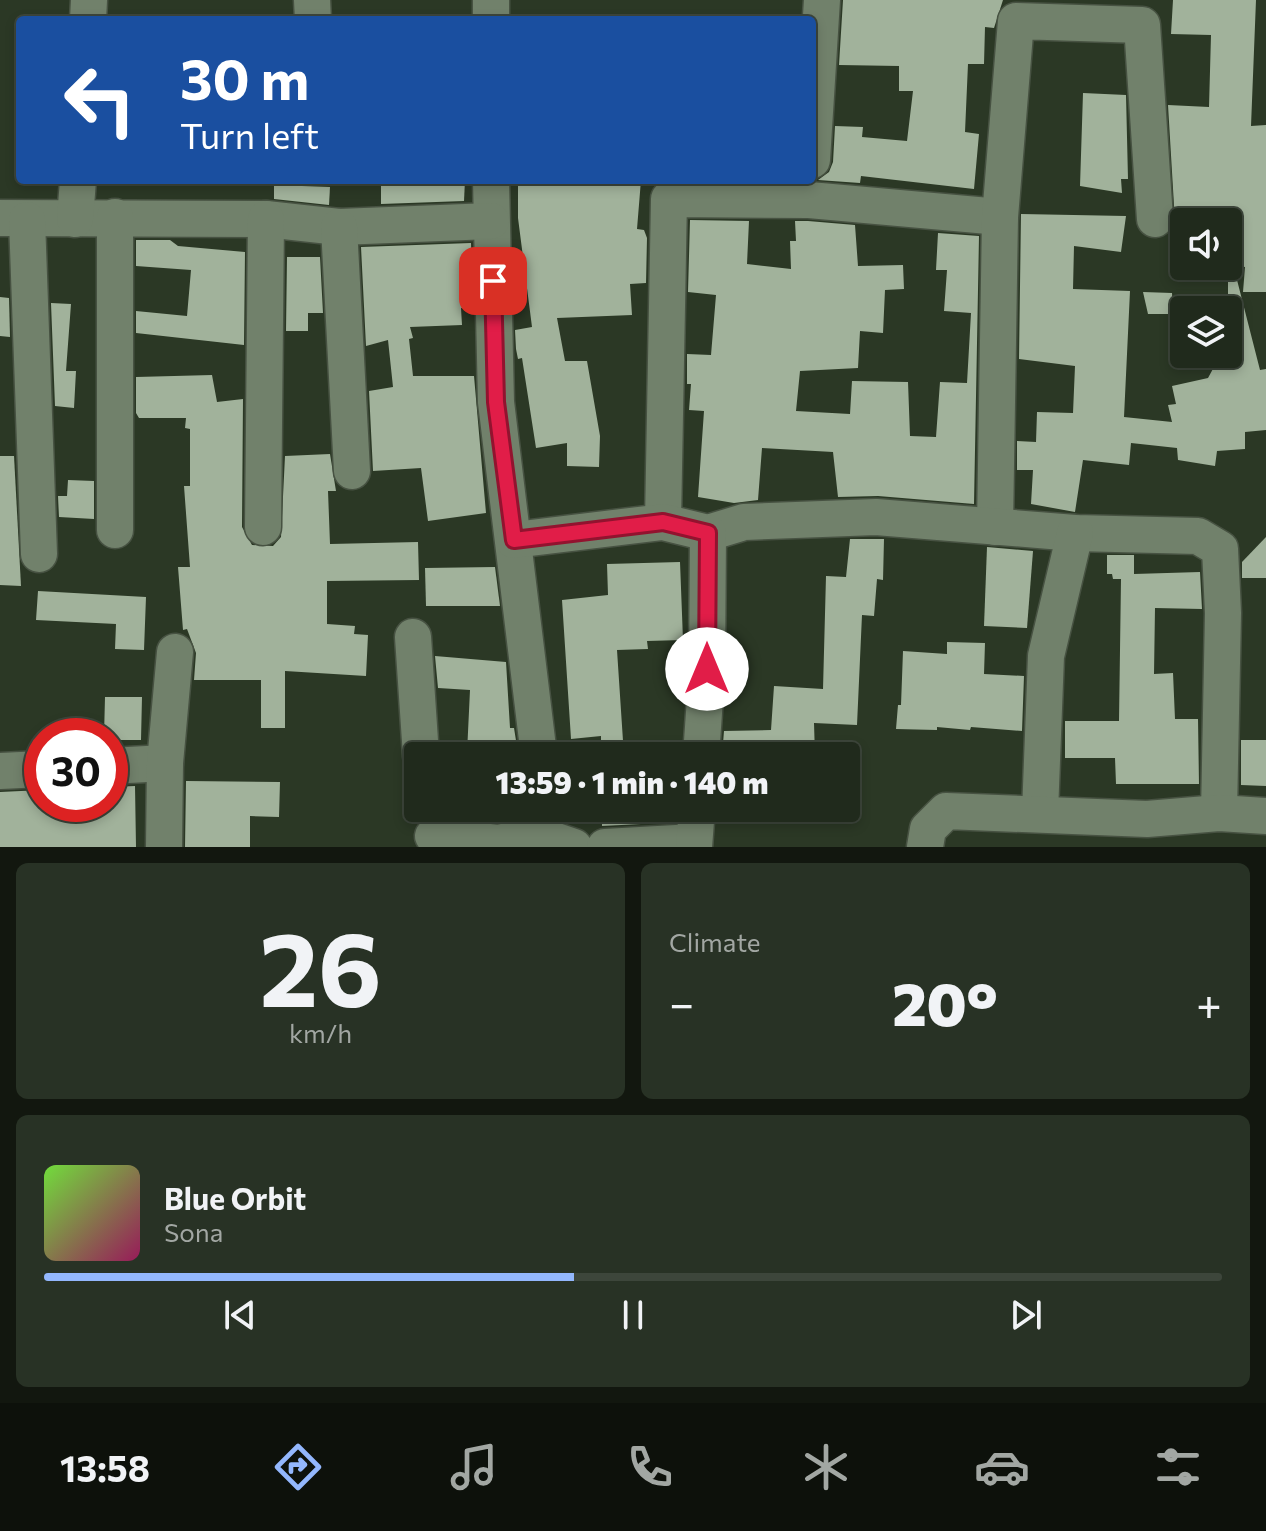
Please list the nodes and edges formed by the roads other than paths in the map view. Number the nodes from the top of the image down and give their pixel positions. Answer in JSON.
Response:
{"nodes":[{"id":1,"x":822,"y":0,"type":"edge"},
{"id":2,"x":816,"y":96,"type":"edge"},
{"id":3,"x":78,"y":184,"type":"edge"},
{"id":4,"x":491,"y":184,"type":"edge"},
{"id":5,"x":810,"y":190,"type":"edge"},
{"id":6,"x":115,"y":217,"type":"junction"},
{"id":7,"x":1000,"y":217,"type":"junction"},
{"id":8,"x":13,"y":219,"type":"edge"},
{"id":9,"x":75,"y":219,"type":"junction"},
{"id":10,"x":266,"y":219,"type":"junction"},
{"id":11,"x":1155,"y":219,"type":"dead end"},
{"id":12,"x":491,"y":221,"type":"junction"},
{"id":13,"x":339,"y":227,"type":"junction"},
{"id":14,"x":352,"y":471,"type":"dead end"},
{"id":15,"x":663,"y":522,"type":"junction"},
{"id":16,"x":263,"y":527,"type":"dead end"},
{"id":17,"x":995,"y":527,"type":"junction"},
{"id":18,"x":115,"y":530,"type":"dead end"},
{"id":19,"x":708,"y":533,"type":"junction"},
{"id":20,"x":1075,"y":533,"type":"junction"},
{"id":21,"x":514,"y":540,"type":"junction"},
{"id":22,"x":39,"y":554,"type":"dead end"},
{"id":23,"x":413,"y":637,"type":"dead end"},
{"id":24,"x":175,"y":652,"type":"dead end"},
{"id":25,"x":420,"y":742,"type":"edge"},
{"id":26,"x":537,"y":742,"type":"edge"},
{"id":27,"x":702,"y":742,"type":"edge"},
{"id":28,"x":165,"y":763,"type":"junction"},
{"id":29,"x":128,"y":765,"type":"edge"},
{"id":30,"x":24,"y":770,"type":"edge"},
{"id":31,"x":0,"y":771,"type":"edge"},
{"id":32,"x":1040,"y":813,"type":"junction"},
{"id":33,"x":1219,"y":813,"type":"junction"},
{"id":34,"x":1266,"y":816,"type":"edge"},
{"id":35,"x":540,"y":822,"type":"edge"},
{"id":36,"x":431,"y":830,"type":"edge"},
{"id":37,"x":695,"y":832,"type":"edge"},
{"id":38,"x":1146,"y":833,"type":"edge"},
{"id":39,"x":164,"y":847,"type":"edge"},
{"id":40,"x":574,"y":847,"type":"edge"},
{"id":41,"x":605,"y":847,"type":"edge"},
{"id":42,"x":925,"y":847,"type":"edge"}],
"edges":[{"from":1,"to":2,"type":"street"},
{"from":3,"to":9,"type":"street"},
{"from":4,"to":12,"type":"street"},
{"from":5,"to":7,"type":"street"},
{"from":5,"to":15,"type":"street"},
{"from":6,"to":9,"type":"street"},
{"from":6,"to":10,"type":"street"},
{"from":6,"to":18,"type":"street"},
{"from":7,"to":11,"type":"street"},
{"from":7,"to":17,"type":"street"},
{"from":8,"to":9,"type":"street"},
{"from":8,"to":22,"type":"street"},
{"from":10,"to":13,"type":"street"},
{"from":10,"to":16,"type":"street"},
{"from":12,"to":13,"type":"street"},
{"from":12,"to":21,"type":"street"},
{"from":13,"to":14,"type":"street"},
{"from":15,"to":19,"type":"street"},
{"from":15,"to":21,"type":"street"},
{"from":17,"to":19,"type":"street"},
{"from":17,"to":20,"type":"street"},
{"from":19,"to":27,"type":"street"},
{"from":20,"to":32,"type":"street"},
{"from":20,"to":33,"type":"street"},
{"from":21,"to":26,"type":"street"},
{"from":23,"to":25,"type":"street"},
{"from":24,"to":28,"type":"street"},
{"from":28,"to":29,"type":"street"},
{"from":28,"to":39,"type":"street"},
{"from":30,"to":31,"type":"street"},
{"from":32,"to":38,"type":"street"},
{"from":32,"to":42,"type":"street"},
{"from":33,"to":34,"type":"street"},
{"from":33,"to":38,"type":"street"},
{"from":35,"to":36,"type":"street"},
{"from":35,"to":40,"type":"street"},
{"from":37,"to":41,"type":"street"}]}
